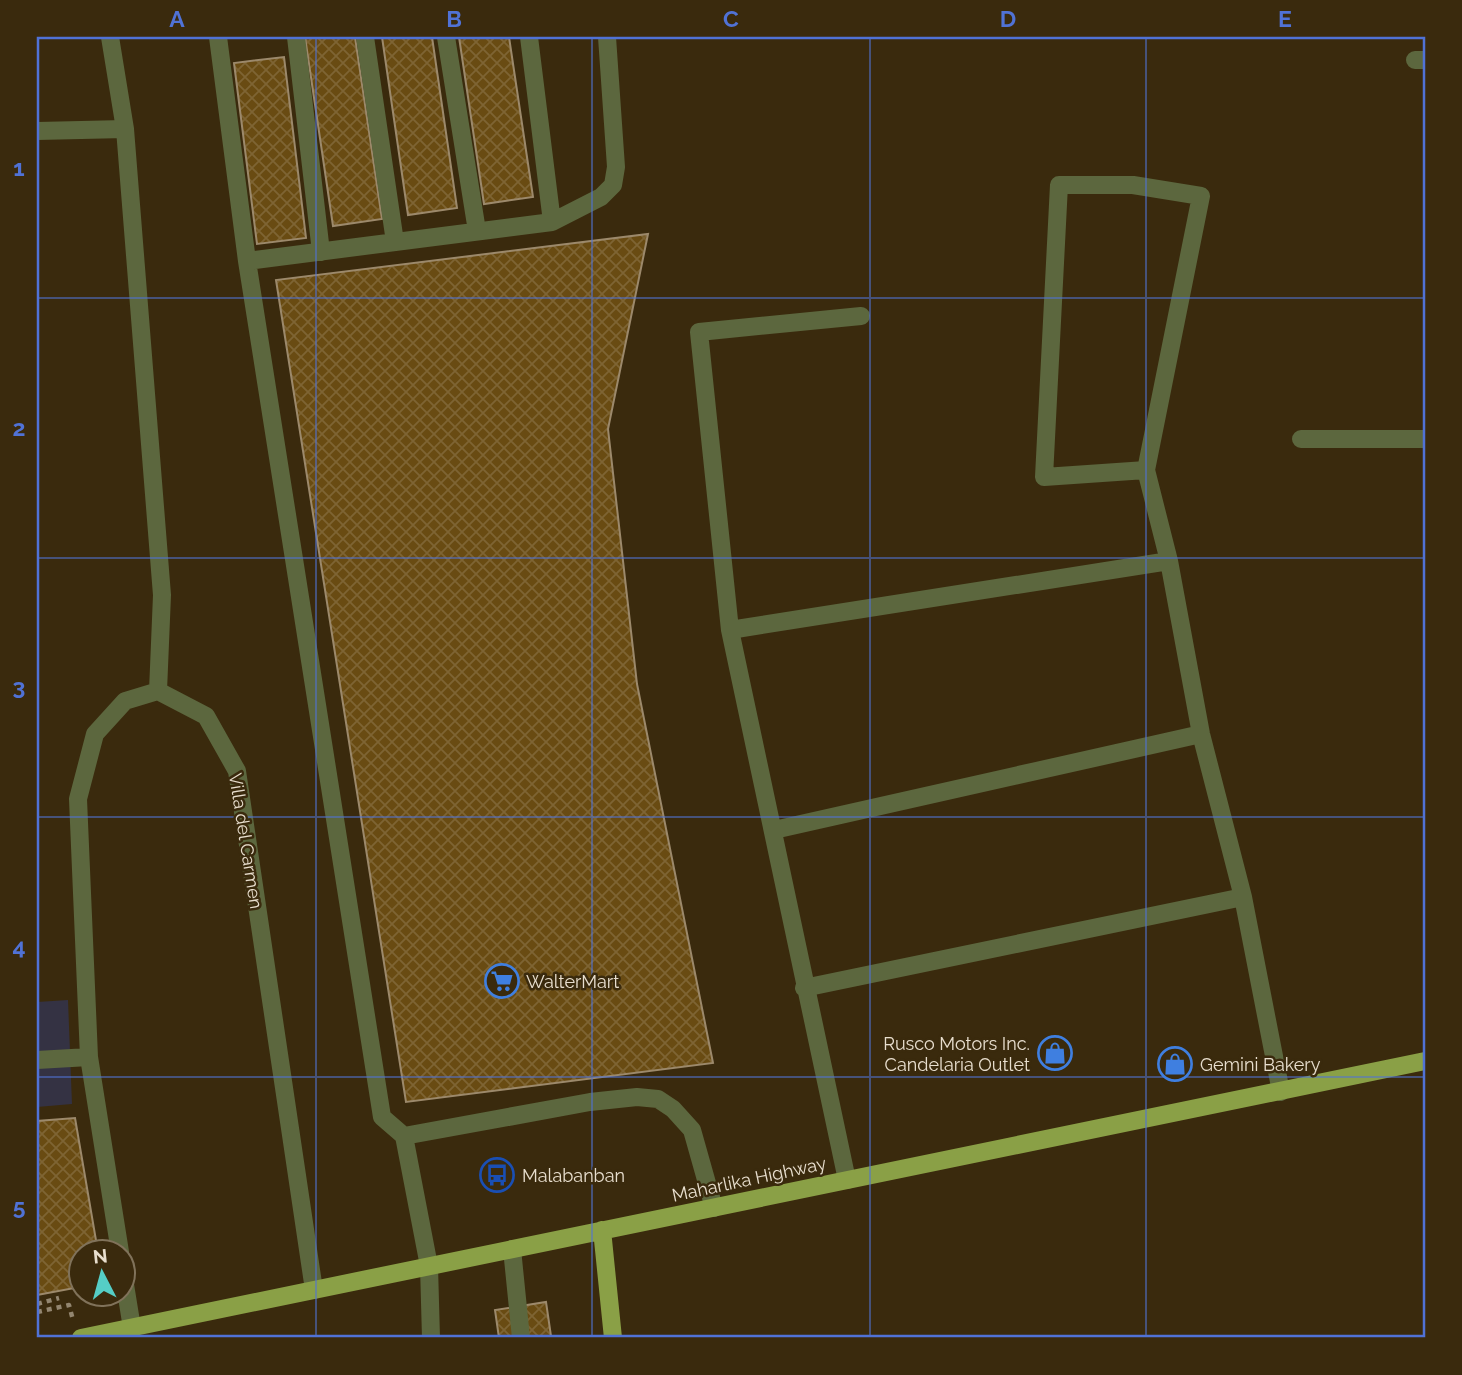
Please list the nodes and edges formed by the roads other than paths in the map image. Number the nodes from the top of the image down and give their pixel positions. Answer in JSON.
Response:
{"nodes":[{"id":1,"x":110,"y":37,"type":"edge"},
{"id":2,"x":218,"y":37,"type":"edge"},
{"id":3,"x":296,"y":37,"type":"edge"},
{"id":4,"x":365,"y":37,"type":"edge"},
{"id":5,"x":446,"y":37,"type":"edge"},
{"id":6,"x":529,"y":37,"type":"edge"},
{"id":7,"x":607,"y":37,"type":"edge"},
{"id":8,"x":125,"y":128,"type":"junction"},
{"id":9,"x":37,"y":131,"type":"edge"},
{"id":10,"x":552,"y":222,"type":"junction"},
{"id":11,"x":477,"y":232,"type":"junction"},
{"id":12,"x":395,"y":242,"type":"junction"},
{"id":13,"x":321,"y":251,"type":"junction"},
{"id":14,"x":247,"y":261,"type":"junction"},
{"id":15,"x":861,"y":316,"type":"dead end"},
{"id":16,"x":1301,"y":439,"type":"dead end"},
{"id":17,"x":1425,"y":439,"type":"edge"},
{"id":18,"x":1146,"y":470,"type":"junction"},
{"id":19,"x":1169,"y":561,"type":"junction"},
{"id":20,"x":730,"y":629,"type":"junction"},
{"id":21,"x":158,"y":691,"type":"junction"},
{"id":22,"x":1201,"y":734,"type":"junction"},
{"id":23,"x":774,"y":830,"type":"junction"},
{"id":24,"x":1243,"y":897,"type":"junction"},
{"id":25,"x":804,"y":988,"type":"junction"},
{"id":26,"x":89,"y":1057,"type":"junction"},
{"id":27,"x":37,"y":1060,"type":"edge"},
{"id":28,"x":1425,"y":1061,"type":"edge"},
{"id":29,"x":1281,"y":1091,"type":"junction"},
{"id":30,"x":404,"y":1136,"type":"junction"},
{"id":31,"x":847,"y":1180,"type":"junction"},
{"id":32,"x":714,"y":1208,"type":"junction"},
{"id":33,"x":602,"y":1230,"type":"junction"},
{"id":34,"x":118,"y":1238,"type":"edge"},
{"id":35,"x":512,"y":1249,"type":"junction"},
{"id":36,"x":429,"y":1266,"type":"junction"},
{"id":37,"x":314,"y":1290,"type":"junction"},
{"id":38,"x":129,"y":1308,"type":"edge"},
{"id":39,"x":132,"y":1328,"type":"junction"},
{"id":40,"x":80,"y":1338,"type":"edge"},
{"id":41,"x":431,"y":1338,"type":"edge"},
{"id":42,"x":521,"y":1338,"type":"edge"},
{"id":43,"x":613,"y":1338,"type":"edge"}],
"edges":[{"from":1,"to":8,"type":"street"},
{"from":2,"to":14,"type":"street"},
{"from":3,"to":13,"type":"street"},
{"from":4,"to":12,"type":"street"},
{"from":5,"to":11,"type":"street"},
{"from":6,"to":10,"type":"street"},
{"from":7,"to":10,"type":"street"},
{"from":8,"to":9,"type":"street"},
{"from":8,"to":21,"type":"street"},
{"from":10,"to":11,"type":"street"},
{"from":11,"to":12,"type":"street"},
{"from":12,"to":13,"type":"street"},
{"from":13,"to":14,"type":"street"},
{"from":14,"to":30,"type":"street"},
{"from":15,"to":20,"type":"street"},
{"from":16,"to":17,"type":"street"},
{"from":18,"to":18,"type":"street"},
{"from":18,"to":19,"type":"street"},
{"from":19,"to":20,"type":"street"},
{"from":19,"to":22,"type":"street"},
{"from":20,"to":23,"type":"street"},
{"from":21,"to":26,"type":"street"},
{"from":21,"to":37,"type":"street","name":"Villa del Carmen"},
{"from":22,"to":23,"type":"street"},
{"from":22,"to":24,"type":"street"},
{"from":23,"to":25,"type":"street"},
{"from":24,"to":25,"type":"street"},
{"from":24,"to":29,"type":"street"},
{"from":25,"to":31,"type":"street"},
{"from":26,"to":27,"type":"street"},
{"from":26,"to":34,"type":"street"},
{"from":28,"to":29,"type":"main road","name":"Maharlika Highway"},
{"from":29,"to":31,"type":"main road","name":"Maharlika Highway"},
{"from":30,"to":32,"type":"street"},
{"from":30,"to":36,"type":"street"},
{"from":31,"to":32,"type":"main road","name":"Maharlika Highway"},
{"from":32,"to":33,"type":"main road","name":"Maharlika Highway"},
{"from":33,"to":35,"type":"main road","name":"Maharlika Highway"},
{"from":33,"to":43,"type":"main road"},
{"from":35,"to":36,"type":"main road","name":"Maharlika Highway"},
{"from":35,"to":42,"type":"street"},
{"from":36,"to":37,"type":"main road","name":"Maharlika Highway"},
{"from":36,"to":41,"type":"street"},
{"from":37,"to":39,"type":"main road","name":"Maharlika Highway"},
{"from":38,"to":39,"type":"street"},
{"from":39,"to":40,"type":"main road","name":"Maharlika Highway"}]}
